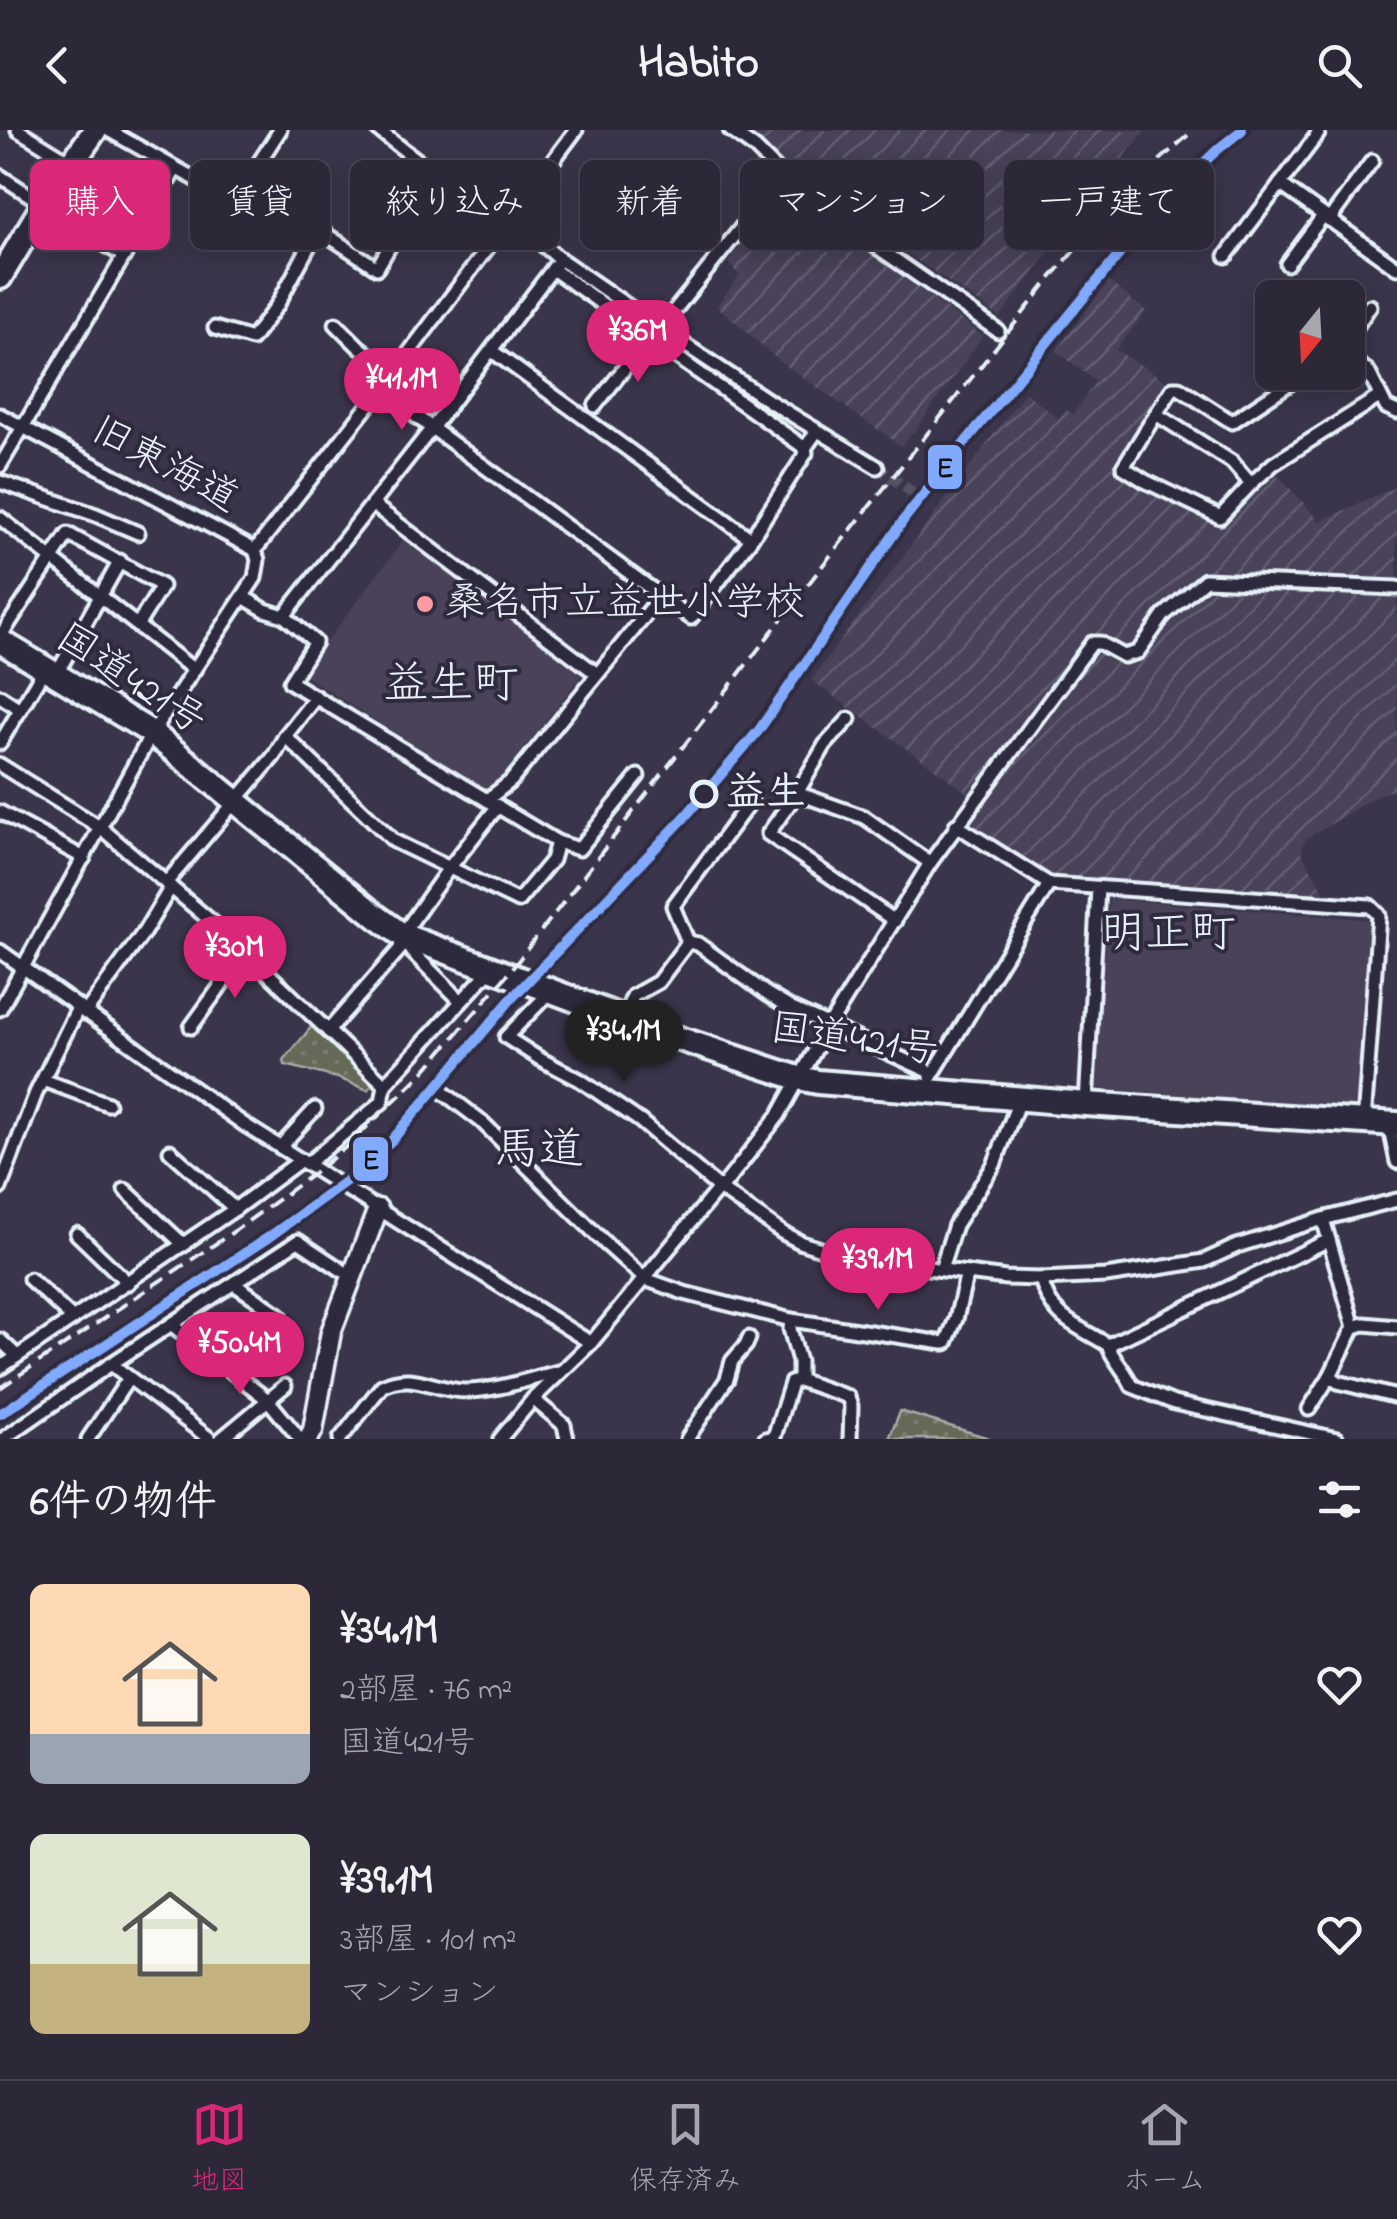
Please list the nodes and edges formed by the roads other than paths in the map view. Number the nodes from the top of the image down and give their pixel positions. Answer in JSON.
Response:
{"nodes":[{"id":1,"x":18,"y":130,"type":"edge"},
{"id":2,"x":95,"y":130,"type":"edge"},
{"id":3,"x":108,"y":130,"type":"edge"},
{"id":4,"x":280,"y":130,"type":"edge"},
{"id":5,"x":378,"y":130,"type":"edge"},
{"id":6,"x":576,"y":130,"type":"edge"},
{"id":7,"x":730,"y":130,"type":"edge"},
{"id":8,"x":1318,"y":134,"type":"dead end"},
{"id":9,"x":67,"y":160,"type":"edge"},
{"id":10,"x":72,"y":160,"type":"edge"},
{"id":11,"x":417,"y":160,"type":"edge"},
{"id":12,"x":554,"y":160,"type":"edge"},
{"id":13,"x":766,"y":160,"type":"edge"},
{"id":14,"x":1372,"y":161,"type":"dead end"},
{"id":15,"x":175,"y":170,"type":"junction"},
{"id":16,"x":0,"y":176,"type":"edge"},
{"id":17,"x":1280,"y":184,"type":"junction"},
{"id":18,"x":30,"y":195,"type":"edge"},
{"id":19,"x":1326,"y":218,"type":"junction"},
{"id":20,"x":30,"y":227,"type":"edge"},
{"id":21,"x":740,"y":229,"type":"edge"},
{"id":22,"x":114,"y":250,"type":"edge"},
{"id":23,"x":388,"y":250,"type":"edge"},
{"id":24,"x":486,"y":250,"type":"edge"},
{"id":25,"x":543,"y":250,"type":"edge"},
{"id":26,"x":881,"y":250,"type":"edge"},
{"id":27,"x":123,"y":256,"type":"junction"},
{"id":28,"x":1226,"y":256,"type":"dead end"},
{"id":29,"x":557,"y":264,"type":"junction"},
{"id":30,"x":1288,"y":264,"type":"dead end"},
{"id":31,"x":1397,"y":268,"type":"edge"},
{"id":32,"x":0,"y":277,"type":"edge"},
{"id":33,"x":1370,"y":306,"type":"dead end"},
{"id":34,"x":1365,"y":310,"type":"edge"},
{"id":35,"x":336,"y":324,"type":"dead end"},
{"id":36,"x":214,"y":328,"type":"dead end"},
{"id":37,"x":998,"y":331,"type":"dead end"},
{"id":38,"x":654,"y":335,"type":"junction"},
{"id":39,"x":492,"y":350,"type":"junction"},
{"id":40,"x":1365,"y":368,"type":"edge"},
{"id":41,"x":393,"y":374,"type":"junction"},
{"id":42,"x":380,"y":390,"type":"junction"},
{"id":43,"x":1280,"y":390,"type":"edge"},
{"id":44,"x":1380,"y":397,"type":"junction"},
{"id":45,"x":595,"y":406,"type":"dead end"},
{"id":46,"x":1397,"y":412,"type":"edge"},
{"id":47,"x":1156,"y":414,"type":"junction"},
{"id":48,"x":0,"y":415,"type":"edge"},
{"id":49,"x":22,"y":428,"type":"junction"},
{"id":50,"x":432,"y":428,"type":"junction"},
{"id":51,"x":817,"y":430,"type":"junction"},
{"id":52,"x":805,"y":448,"type":"junction"},
{"id":53,"x":0,"y":466,"type":"edge"},
{"id":54,"x":877,"y":467,"type":"tunnel mouth"},
{"id":55,"x":0,"y":482,"type":"edge"},
{"id":56,"x":1251,"y":484,"type":"junction"},
{"id":57,"x":372,"y":504,"type":"junction"},
{"id":58,"x":80,"y":509,"type":"junction"},
{"id":59,"x":0,"y":518,"type":"edge"},
{"id":60,"x":138,"y":533,"type":"dead end"},
{"id":61,"x":68,"y":534,"type":"junction"},
{"id":62,"x":751,"y":538,"type":"junction"},
{"id":63,"x":255,"y":550,"type":"junction"},
{"id":64,"x":52,"y":560,"type":"junction"},
{"id":65,"x":120,"y":561,"type":"junction"},
{"id":66,"x":1397,"y":588,"type":"edge"},
{"id":67,"x":660,"y":596,"type":"junction"},
{"id":68,"x":100,"y":597,"type":"junction"},
{"id":69,"x":243,"y":598,"type":"junction"},
{"id":70,"x":284,"y":616,"type":"junction"},
{"id":71,"x":137,"y":626,"type":"junction"},
{"id":72,"x":0,"y":639,"type":"edge"},
{"id":73,"x":194,"y":670,"type":"junction"},
{"id":74,"x":50,"y":672,"type":"junction"},
{"id":75,"x":597,"y":674,"type":"junction"},
{"id":76,"x":0,"y":696,"type":"edge"},
{"id":77,"x":316,"y":697,"type":"junction"},
{"id":78,"x":20,"y":709,"type":"junction"},
{"id":79,"x":850,"y":719,"type":"dead end"},
{"id":80,"x":152,"y":733,"type":"junction"},
{"id":81,"x":285,"y":736,"type":"junction"},
{"id":82,"x":0,"y":743,"type":"edge"},
{"id":83,"x":0,"y":765,"type":"edge"},
{"id":84,"x":638,"y":776,"type":"dead end"},
{"id":85,"x":796,"y":793,"type":"junction"},
{"id":86,"x":234,"y":800,"type":"junction"},
{"id":87,"x":752,"y":801,"type":"dead end"},
{"id":88,"x":492,"y":803,"type":"junction"},
{"id":89,"x":0,"y":812,"type":"edge"},
{"id":90,"x":956,"y":825,"type":"junction"},
{"id":91,"x":101,"y":828,"type":"junction"},
{"id":92,"x":557,"y":842,"type":"junction"},
{"id":93,"x":84,"y":858,"type":"junction"},
{"id":94,"x":930,"y":863,"type":"junction"},
{"id":95,"x":449,"y":868,"type":"junction"},
{"id":96,"x":1049,"y":884,"type":"junction"},
{"id":97,"x":169,"y":885,"type":"junction"},
{"id":98,"x":1098,"y":888,"type":"junction"},
{"id":99,"x":894,"y":922,"type":"junction"},
{"id":100,"x":405,"y":936,"type":"junction"},
{"id":101,"x":688,"y":942,"type":"junction"},
{"id":102,"x":0,"y":952,"type":"edge"},
{"id":103,"x":246,"y":952,"type":"junction"},
{"id":104,"x":23,"y":968,"type":"junction"},
{"id":105,"x":492,"y":968,"type":"junction"},
{"id":106,"x":551,"y":991,"type":"junction"},
{"id":107,"x":461,"y":1002,"type":"junction"},
{"id":108,"x":0,"y":1008,"type":"edge"},
{"id":109,"x":82,"y":1010,"type":"junction"},
{"id":110,"x":624,"y":1016,"type":"junction"},
{"id":111,"x":828,"y":1026,"type":"junction"},
{"id":112,"x":191,"y":1027,"type":"dead end"},
{"id":113,"x":328,"y":1031,"type":"junction"},
{"id":114,"x":798,"y":1078,"type":"junction"},
{"id":115,"x":43,"y":1080,"type":"junction"},
{"id":116,"x":928,"y":1082,"type":"junction"},
{"id":117,"x":385,"y":1086,"type":"junction"},
{"id":118,"x":444,"y":1093,"type":"dead end"},
{"id":119,"x":1020,"y":1098,"type":"junction"},
{"id":120,"x":108,"y":1104,"type":"dead end"},
{"id":121,"x":1086,"y":1104,"type":"junction"},
{"id":122,"x":315,"y":1109,"type":"dead end"},
{"id":123,"x":1364,"y":1122,"type":"junction"},
{"id":124,"x":1393,"y":1123,"type":"edge"},
{"id":125,"x":280,"y":1147,"type":"junction"},
{"id":126,"x":170,"y":1151,"type":"dead end"},
{"id":127,"x":304,"y":1162,"type":"junction"},
{"id":128,"x":1397,"y":1162,"type":"edge"},
{"id":129,"x":0,"y":1188,"type":"edge"},
{"id":130,"x":719,"y":1188,"type":"junction"},
{"id":131,"x":125,"y":1190,"type":"dead end"},
{"id":132,"x":1397,"y":1200,"type":"edge"},
{"id":133,"x":236,"y":1209,"type":"junction"},
{"id":134,"x":378,"y":1209,"type":"junction"},
{"id":135,"x":1322,"y":1219,"type":"junction"},
{"id":136,"x":77,"y":1234,"type":"dead end"},
{"id":137,"x":1329,"y":1240,"type":"junction"},
{"id":138,"x":184,"y":1246,"type":"junction"},
{"id":139,"x":941,"y":1269,"type":"junction"},
{"id":140,"x":343,"y":1271,"type":"dead end"},
{"id":141,"x":967,"y":1272,"type":"junction"},
{"id":142,"x":30,"y":1278,"type":"dead end"},
{"id":143,"x":645,"y":1279,"type":"junction"},
{"id":144,"x":1041,"y":1279,"type":"junction"},
{"id":145,"x":128,"y":1283,"type":"junction"},
{"id":146,"x":234,"y":1284,"type":"junction"},
{"id":147,"x":280,"y":1315,"type":"dead end"},
{"id":148,"x":73,"y":1319,"type":"junction"},
{"id":149,"x":791,"y":1320,"type":"junction"},
{"id":150,"x":172,"y":1325,"type":"junction"},
{"id":151,"x":1354,"y":1327,"type":"junction"},
{"id":152,"x":1397,"y":1327,"type":"edge"},
{"id":153,"x":749,"y":1338,"type":"dead end"},
{"id":154,"x":0,"y":1340,"type":"edge"},
{"id":155,"x":591,"y":1343,"type":"junction"},
{"id":156,"x":1108,"y":1346,"type":"junction"},
{"id":157,"x":17,"y":1356,"type":"junction"},
{"id":158,"x":111,"y":1364,"type":"junction"},
{"id":159,"x":0,"y":1368,"type":"edge"},
{"id":160,"x":562,"y":1371,"type":"junction"},
{"id":161,"x":1330,"y":1376,"type":"junction"},
{"id":162,"x":129,"y":1378,"type":"junction"},
{"id":163,"x":799,"y":1380,"type":"junction"},
{"id":164,"x":285,"y":1386,"type":"dead end"},
{"id":165,"x":1397,"y":1397,"type":"edge"},
{"id":166,"x":533,"y":1399,"type":"junction"},
{"id":167,"x":268,"y":1400,"type":"junction"},
{"id":168,"x":1310,"y":1409,"type":"dead end"},
{"id":169,"x":3,"y":1439,"type":"edge"},
{"id":170,"x":88,"y":1439,"type":"edge"},
{"id":171,"x":210,"y":1439,"type":"edge"},
{"id":172,"x":221,"y":1439,"type":"edge"},
{"id":173,"x":300,"y":1439,"type":"edge"},
{"id":174,"x":308,"y":1439,"type":"edge"},
{"id":175,"x":340,"y":1439,"type":"edge"},
{"id":176,"x":500,"y":1439,"type":"edge"},
{"id":177,"x":567,"y":1439,"type":"edge"},
{"id":178,"x":687,"y":1439,"type":"edge"},
{"id":179,"x":765,"y":1439,"type":"edge"},
{"id":180,"x":850,"y":1439,"type":"edge"},
{"id":181,"x":1337,"y":1439,"type":"edge"}],
"edges":[{"from":1,"to":9,"type":"street"},
{"from":2,"to":10,"type":"highway"},
{"from":3,"to":15,"type":"street"},
{"from":4,"to":15,"type":"street"},
{"from":5,"to":11,"type":"street"},
{"from":6,"to":12,"type":"street","name":"旧東海道"},
{"from":7,"to":13,"type":"street"},
{"from":8,"to":17,"type":"street"},
{"from":14,"to":19,"type":"street"},
{"from":15,"to":27,"type":"street"},
{"from":16,"to":18,"type":"street"},
{"from":17,"to":19,"type":"street"},
{"from":17,"to":28,"type":"street"},
{"from":19,"to":30,"type":"street"},
{"from":19,"to":31,"type":"street"},
{"from":20,"to":32,"type":"highway"},
{"from":21,"to":38,"type":"street"},
{"from":22,"to":27,"type":"street"},
{"from":23,"to":36,"type":"street"},
{"from":24,"to":41,"type":"street","name":"旧東海道"},
{"from":25,"to":29,"type":"street"},
{"from":26,"to":37,"type":"street"},
{"from":27,"to":49,"type":"street"},
{"from":29,"to":38,"type":"street"},
{"from":29,"to":39,"type":"street"},
{"from":33,"to":34,"type":"street"},
{"from":35,"to":41,"type":"street"},
{"from":38,"to":45,"type":"street"},
{"from":38,"to":51,"type":"street"},
{"from":38,"to":52,"type":"street"},
{"from":39,"to":50,"type":"street"},
{"from":39,"to":62,"type":"street"},
{"from":40,"to":44,"type":"street"},
{"from":41,"to":42,"type":"street","name":"旧東海道"},
{"from":42,"to":50,"type":"street"},
{"from":42,"to":63,"type":"street","name":"旧東海道"},
{"from":43,"to":47,"type":"street"},
{"from":44,"to":46,"type":"street"},
{"from":44,"to":56,"type":"street"},
{"from":47,"to":56,"type":"street"},
{"from":47,"to":56,"type":"street"},
{"from":48,"to":49,"type":"street","name":"旧東海道"},
{"from":49,"to":53,"type":"street"},
{"from":49,"to":63,"type":"street","name":"旧東海道"},
{"from":50,"to":57,"type":"street"},
{"from":50,"to":67,"type":"street"},
{"from":51,"to":52,"type":"street"},
{"from":51,"to":54,"type":"street"},
{"from":52,"to":62,"type":"street"},
{"from":55,"to":58,"type":"street"},
{"from":57,"to":70,"type":"street"},
{"from":57,"to":75,"type":"street"},
{"from":58,"to":60,"type":"street"},
{"from":58,"to":61,"type":"street"},
{"from":59,"to":64,"type":"street"},
{"from":61,"to":64,"type":"street"},
{"from":61,"to":65,"type":"street"},
{"from":62,"to":67,"type":"street"},
{"from":63,"to":69,"type":"street"},
{"from":64,"to":68,"type":"street"},
{"from":64,"to":72,"type":"street"},
{"from":65,"to":68,"type":"street"},
{"from":65,"to":71,"type":"street"},
{"from":66,"to":90,"type":"street"},
{"from":67,"to":75,"type":"street"},
{"from":68,"to":71,"type":"street"},
{"from":68,"to":74,"type":"street"},
{"from":69,"to":70,"type":"street"},
{"from":69,"to":73,"type":"street"},
{"from":70,"to":77,"type":"street"},
{"from":71,"to":73,"type":"street"},
{"from":72,"to":74,"type":"highway","name":"国道421号"},
{"from":73,"to":80,"type":"street"},
{"from":74,"to":78,"type":"street"},
{"from":74,"to":80,"type":"highway","name":"国道421号"},
{"from":75,"to":88,"type":"street"},
{"from":76,"to":78,"type":"street"},
{"from":77,"to":81,"type":"street"},
{"from":77,"to":88,"type":"street"},
{"from":78,"to":82,"type":"street"},
{"from":79,"to":85,"type":"street"},
{"from":80,"to":86,"type":"highway","name":"国道421号"},
{"from":80,"to":91,"type":"street"},
{"from":81,"to":86,"type":"street"},
{"from":81,"to":95,"type":"street"},
{"from":83,"to":91,"type":"street"},
{"from":84,"to":92,"type":"street"},
{"from":85,"to":94,"type":"street"},
{"from":85,"to":99,"type":"street"},
{"from":86,"to":97,"type":"street"},
{"from":86,"to":100,"type":"highway","name":"国道421号"},
{"from":87,"to":101,"type":"street"},
{"from":88,"to":92,"type":"street"},
{"from":88,"to":95,"type":"street"},
{"from":89,"to":93,"type":"street"},
{"from":90,"to":94,"type":"street"},
{"from":90,"to":96,"type":"street"},
{"from":91,"to":93,"type":"street"},
{"from":91,"to":97,"type":"street"},
{"from":92,"to":95,"type":"street"},
{"from":93,"to":104,"type":"street"},
{"from":94,"to":99,"type":"street"},
{"from":95,"to":100,"type":"street"},
{"from":96,"to":98,"type":"street"},
{"from":96,"to":116,"type":"street"},
{"from":97,"to":103,"type":"street"},
{"from":97,"to":109,"type":"street"},
{"from":98,"to":121,"type":"street"},
{"from":98,"to":123,"type":"street"},
{"from":99,"to":111,"type":"street"},
{"from":100,"to":105,"type":"highway","name":"国道421号"},
{"from":100,"to":107,"type":"street"},
{"from":100,"to":113,"type":"street"},
{"from":101,"to":110,"type":"street"},
{"from":101,"to":111,"type":"street"},
{"from":102,"to":104,"type":"street"},
{"from":103,"to":112,"type":"street"},
{"from":103,"to":113,"type":"street"},
{"from":104,"to":108,"type":"street"},
{"from":104,"to":109,"type":"street"},
{"from":105,"to":106,"type":"highway","name":"国道421号"},
{"from":105,"to":107,"type":"street"},
{"from":106,"to":110,"type":"highway","name":"国道421号"},
{"from":106,"to":130,"type":"street"},
{"from":107,"to":117,"type":"street"},
{"from":109,"to":115,"type":"street"},
{"from":109,"to":125,"type":"street"},
{"from":110,"to":114,"type":"highway","name":"国道421号"},
{"from":111,"to":114,"type":"street"},
{"from":111,"to":116,"type":"street"},
{"from":113,"to":117,"type":"street"},
{"from":114,"to":116,"type":"highway","name":"国道421号"},
{"from":114,"to":130,"type":"street"},
{"from":115,"to":120,"type":"street"},
{"from":115,"to":129,"type":"street"},
{"from":116,"to":119,"type":"highway","name":"国道421号"},
{"from":117,"to":127,"type":"street"},
{"from":118,"to":143,"type":"street"},
{"from":119,"to":121,"type":"highway","name":"国道421号"},
{"from":119,"to":139,"type":"street"},
{"from":121,"to":123,"type":"highway","name":"国道421号"},
{"from":122,"to":125,"type":"street"},
{"from":123,"to":124,"type":"highway","name":"国道421号"},
{"from":124,"to":128,"type":"street"},
{"from":125,"to":127,"type":"street"},
{"from":126,"to":133,"type":"street"},
{"from":127,"to":133,"type":"street"},
{"from":127,"to":134,"type":"street"},
{"from":130,"to":139,"type":"street"},
{"from":130,"to":143,"type":"street"},
{"from":131,"to":138,"type":"street"},
{"from":132,"to":135,"type":"street"},
{"from":133,"to":138,"type":"street"},
{"from":134,"to":155,"type":"street"},
{"from":134,"to":174,"type":"street"},
{"from":135,"to":137,"type":"street"},
{"from":135,"to":144,"type":"street"},
{"from":136,"to":145,"type":"street"},
{"from":137,"to":151,"type":"street"},
{"from":137,"to":156,"type":"street"},
{"from":138,"to":145,"type":"street"},
{"from":139,"to":141,"type":"street"},
{"from":140,"to":146,"type":"street"},
{"from":141,"to":144,"type":"street"},
{"from":141,"to":149,"type":"street"},
{"from":142,"to":148,"type":"street"},
{"from":143,"to":149,"type":"street"},
{"from":143,"to":155,"type":"street"},
{"from":144,"to":156,"type":"street"},
{"from":145,"to":148,"type":"street"},
{"from":146,"to":147,"type":"street"},
{"from":146,"to":150,"type":"street"},
{"from":148,"to":157,"type":"street"},
{"from":149,"to":163,"type":"street"},
{"from":150,"to":158,"type":"street"},
{"from":150,"to":167,"type":"street"},
{"from":151,"to":152,"type":"street"},
{"from":151,"to":161,"type":"street"},
{"from":153,"to":178,"type":"street"},
{"from":154,"to":157,"type":"street"},
{"from":155,"to":160,"type":"street"},
{"from":156,"to":181,"type":"street"},
{"from":157,"to":159,"type":"street"},
{"from":158,"to":162,"type":"street"},
{"from":158,"to":169,"type":"street"},
{"from":160,"to":166,"type":"street"},
{"from":160,"to":175,"type":"street"},
{"from":161,"to":165,"type":"street"},
{"from":161,"to":168,"type":"street"},
{"from":162,"to":170,"type":"street"},
{"from":162,"to":171,"type":"street"},
{"from":163,"to":179,"type":"street"},
{"from":163,"to":180,"type":"street"},
{"from":164,"to":167,"type":"street"},
{"from":166,"to":176,"type":"street"},
{"from":166,"to":177,"type":"street"},
{"from":167,"to":172,"type":"street"},
{"from":167,"to":173,"type":"street"}]}
